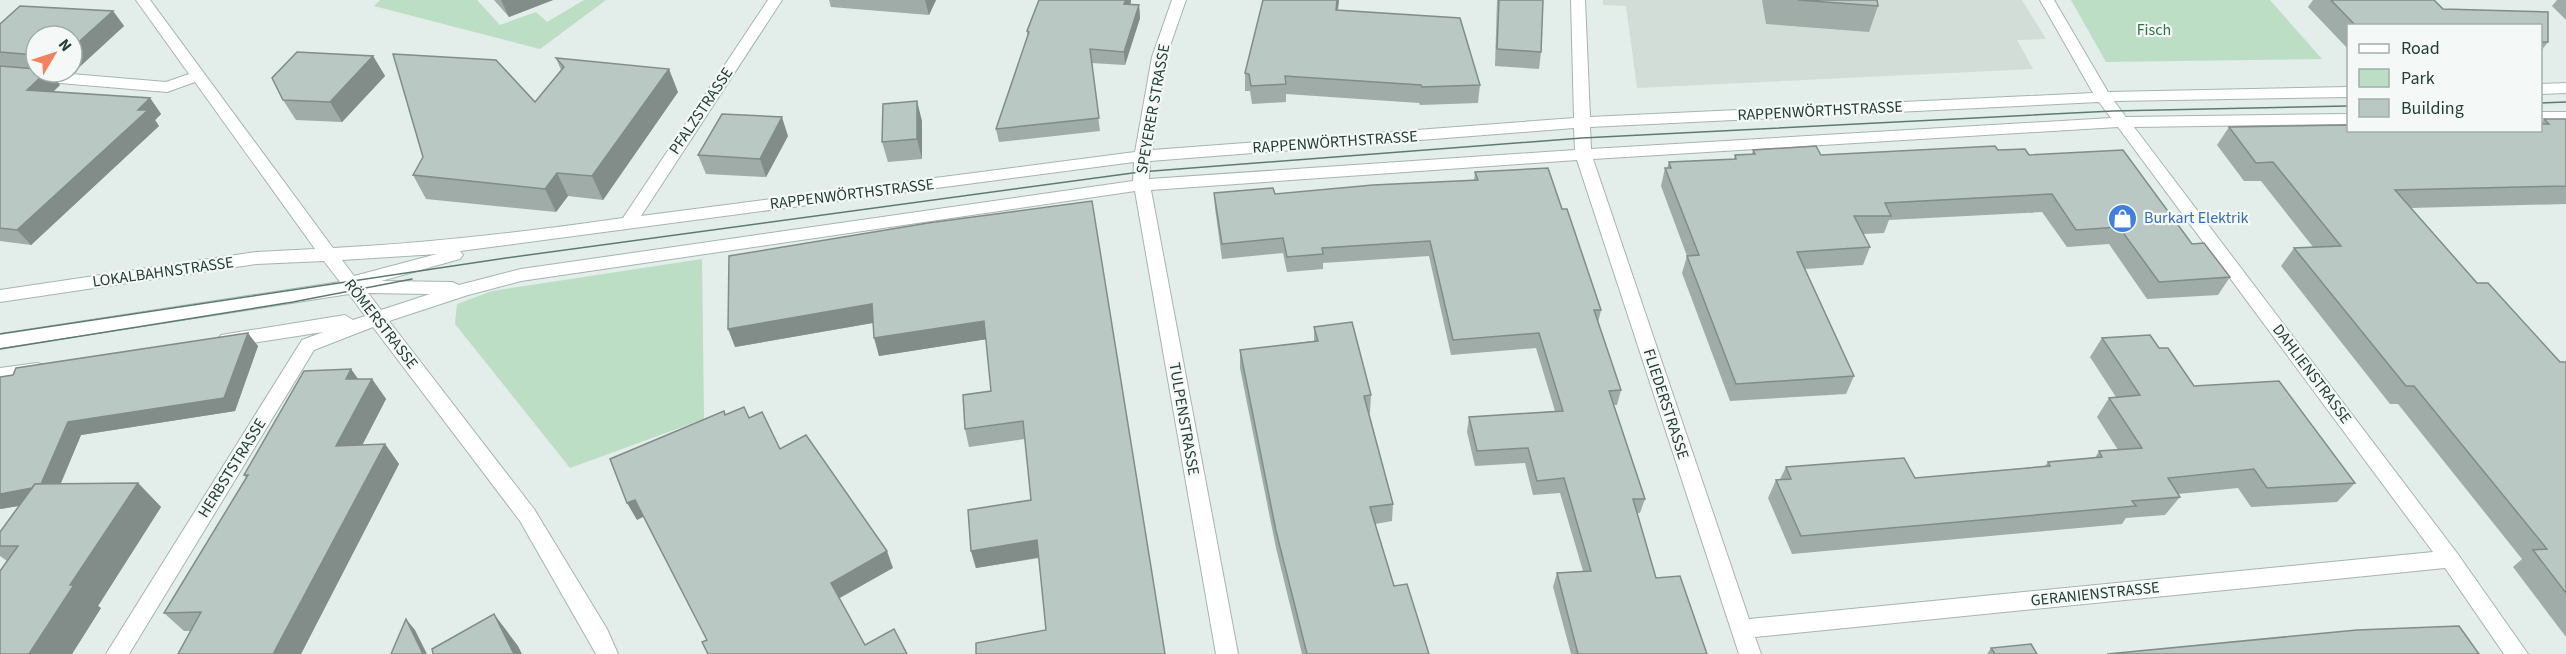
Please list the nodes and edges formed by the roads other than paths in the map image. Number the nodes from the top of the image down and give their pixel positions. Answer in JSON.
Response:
{"nodes":[{"id":1,"x":143,"y":0,"type":"edge"},
{"id":2,"x":775,"y":0,"type":"edge"},
{"id":3,"x":1179,"y":0,"type":"edge"},
{"id":4,"x":1578,"y":0,"type":"edge"},
{"id":5,"x":2047,"y":0,"type":"edge"},
{"id":6,"x":0,"y":73,"type":"edge"},
{"id":7,"x":197,"y":76,"type":"junction"},
{"id":8,"x":2566,"y":88,"type":"edge"},
{"id":9,"x":2542,"y":89,"type":"edge"},
{"id":10,"x":2347,"y":92,"type":"edge"},
{"id":11,"x":2103,"y":97,"type":"junction"},
{"id":12,"x":2542,"y":117,"type":"edge"},
{"id":13,"x":2566,"y":117,"type":"edge"},
{"id":14,"x":2347,"y":119,"type":"edge"},
{"id":15,"x":1583,"y":122,"type":"junction"},
{"id":16,"x":2124,"y":122,"type":"junction"},
{"id":17,"x":1583,"y":153,"type":"junction"},
{"id":18,"x":1142,"y":156,"type":"junction"},
{"id":19,"x":1141,"y":185,"type":"junction"},
{"id":20,"x":628,"y":223,"type":"junction"},
{"id":21,"x":505,"y":241,"type":"junction"},
{"id":22,"x":327,"y":253,"type":"junction"},
{"id":23,"x":352,"y":285,"type":"junction"},
{"id":24,"x":465,"y":289,"type":"junction"},
{"id":25,"x":0,"y":296,"type":"edge"},
{"id":26,"x":377,"y":318,"type":"junction"},
{"id":27,"x":0,"y":341,"type":"edge"},
{"id":28,"x":209,"y":343,"type":"edge"},
{"id":29,"x":58,"y":366,"type":"edge"},
{"id":30,"x":0,"y":375,"type":"edge"},
{"id":31,"x":2450,"y":559,"type":"junction"},
{"id":32,"x":1740,"y":628,"type":"junction"},
{"id":33,"x":117,"y":654,"type":"edge"},
{"id":34,"x":607,"y":654,"type":"edge"},
{"id":35,"x":1227,"y":654,"type":"edge"},
{"id":36,"x":1750,"y":654,"type":"edge"},
{"id":37,"x":2517,"y":654,"type":"edge"}],
"edges":[{"from":1,"to":7,"type":"street","name":"RÖMERSTRASSE"},
{"from":2,"to":20,"type":"street","name":"PFALZSTRASSE"},
{"from":3,"to":18,"type":"street","name":"SPEYERER STRASSE"},
{"from":4,"to":15,"type":"street","name":"FLIEDERSTRASSE"},
{"from":5,"to":11,"type":"street","name":"DAHLIENSTRASSE"},
{"from":6,"to":7,"type":"street"},
{"from":7,"to":22,"type":"street","name":"RÖMERSTRASSE"},
{"from":8,"to":9,"type":"street"},
{"from":10,"to":11,"type":"street","name":"RAPPENWÖRTHSTRASSE"},
{"from":11,"to":15,"type":"street","name":"RAPPENWÖRTHSTRASSE"},
{"from":11,"to":16,"type":"street","name":"DAHLIENSTRASSE"},
{"from":12,"to":13,"type":"street"},
{"from":14,"to":16,"type":"street","name":"RAPPENWÖRTHSTRASSE"},
{"from":15,"to":17,"type":"street","name":"FLIEDERSTRASSE"},
{"from":15,"to":18,"type":"street","name":"RAPPENWÖRTHSTRASSE"},
{"from":16,"to":17,"type":"street","name":"RAPPENWÖRTHSTRASSE"},
{"from":16,"to":31,"type":"street","name":"DAHLIENSTRASSE"},
{"from":17,"to":19,"type":"street","name":"RAPPENWÖRTHSTRASSE"},
{"from":17,"to":32,"type":"street","name":"FLIEDERSTRASSE"},
{"from":18,"to":19,"type":"street","name":"SPEYERER STRASSE"},
{"from":18,"to":20,"type":"street","name":"RAPPENWÖRTHSTRASSE"},
{"from":19,"to":24,"type":"street","name":"RAPPENWÖRTHSTRASSE"},
{"from":19,"to":35,"type":"street","name":"TULPENSTRASSE"},
{"from":20,"to":21,"type":"street","name":"RAPPENWÖRTHSTRASSE"},
{"from":21,"to":22,"type":"street","name":"RAPPENWÖRTHSTRASSE"},
{"from":21,"to":23,"type":"street"},
{"from":22,"to":23,"type":"street","name":"RÖMERSTRASSE"},
{"from":22,"to":25,"type":"street","name":"LOKALBAHNSTRASSE"},
{"from":23,"to":24,"type":"street"},
{"from":23,"to":26,"type":"street","name":"RÖMERSTRASSE"},
{"from":23,"to":27,"type":"street"},
{"from":24,"to":26,"type":"street","name":"RAPPENWÖRTHSTRASSE"},
{"from":26,"to":28,"type":"street"},
{"from":26,"to":33,"type":"street","name":"HERBSTSTRASSE"},
{"from":26,"to":34,"type":"street","name":"RÖMERSTRASSE"},
{"from":29,"to":30,"type":"street"},
{"from":31,"to":32,"type":"street","name":"GERANIENSTRASSE"},
{"from":31,"to":37,"type":"street","name":"DAHLIENSTRASSE"},
{"from":32,"to":36,"type":"street","name":"FLIEDERSTRASSE"}]}
